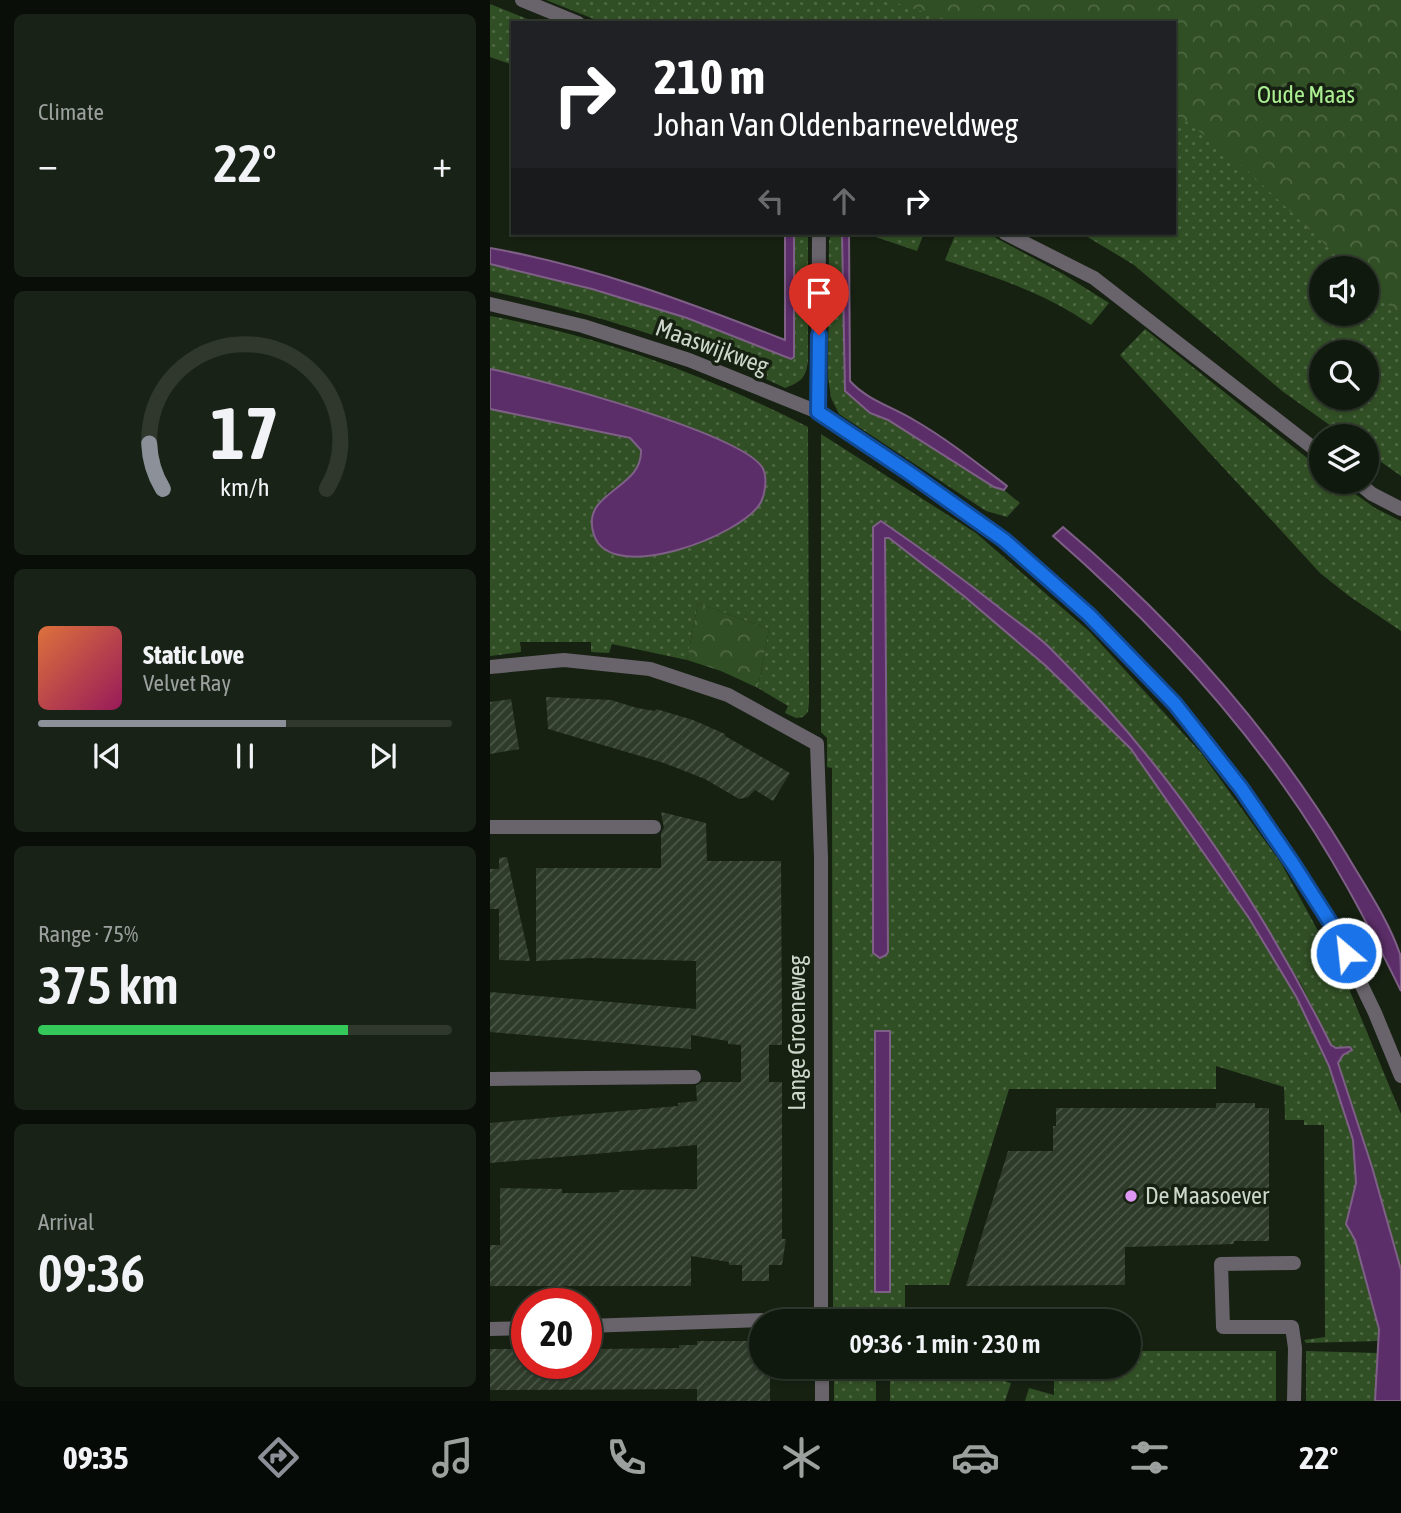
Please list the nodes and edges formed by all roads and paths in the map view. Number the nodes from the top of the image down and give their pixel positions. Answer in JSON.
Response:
{"nodes":[{"id":1,"x":522,"y":0,"type":"edge"},
{"id":2,"x":573,"y":21,"type":"edge"},
{"id":3,"x":819,"y":235,"type":"edge"},
{"id":4,"x":1009,"y":235,"type":"edge"},
{"id":5,"x":490,"y":304,"type":"edge"},
{"id":6,"x":818,"y":412,"type":"junction"},
{"id":7,"x":1309,"y":445,"type":"edge"},
{"id":8,"x":1372,"y":494,"type":"edge"},
{"id":9,"x":1401,"y":509,"type":"edge"},
{"id":10,"x":490,"y":667,"type":"edge"},
{"id":11,"x":490,"y":827,"type":"edge"},
{"id":12,"x":654,"y":827,"type":"dead end"},
{"id":13,"x":1401,"y":1076,"type":"edge"},
{"id":14,"x":694,"y":1077,"type":"dead end"},
{"id":15,"x":490,"y":1079,"type":"edge"},
{"id":16,"x":1294,"y":1263,"type":"dead end"},
{"id":17,"x":821,"y":1309,"type":"edge"},
{"id":18,"x":749,"y":1321,"type":"edge"},
{"id":19,"x":602,"y":1325,"type":"edge"},
{"id":20,"x":511,"y":1328,"type":"edge"},
{"id":21,"x":490,"y":1329,"type":"edge"},
{"id":22,"x":822,"y":1379,"type":"edge"},
{"id":23,"x":822,"y":1401,"type":"edge"},
{"id":24,"x":1294,"y":1401,"type":"edge"}],
"edges":[{"from":1,"to":2,"type":"street"},
{"from":3,"to":6,"type":"street"},
{"from":4,"to":7,"type":"street"},
{"from":5,"to":6,"type":"street","name":"Maaswijkweg"},
{"from":6,"to":13,"type":"street","name":"Maaswijkweg"},
{"from":8,"to":9,"type":"street"},
{"from":10,"to":17,"type":"street","name":"Lange Groeneweg"},
{"from":11,"to":12,"type":"street"},
{"from":14,"to":15,"type":"street"},
{"from":16,"to":24,"type":"street"},
{"from":18,"to":19,"type":"street"},
{"from":20,"to":21,"type":"street"},
{"from":22,"to":23,"type":"street"}]}
